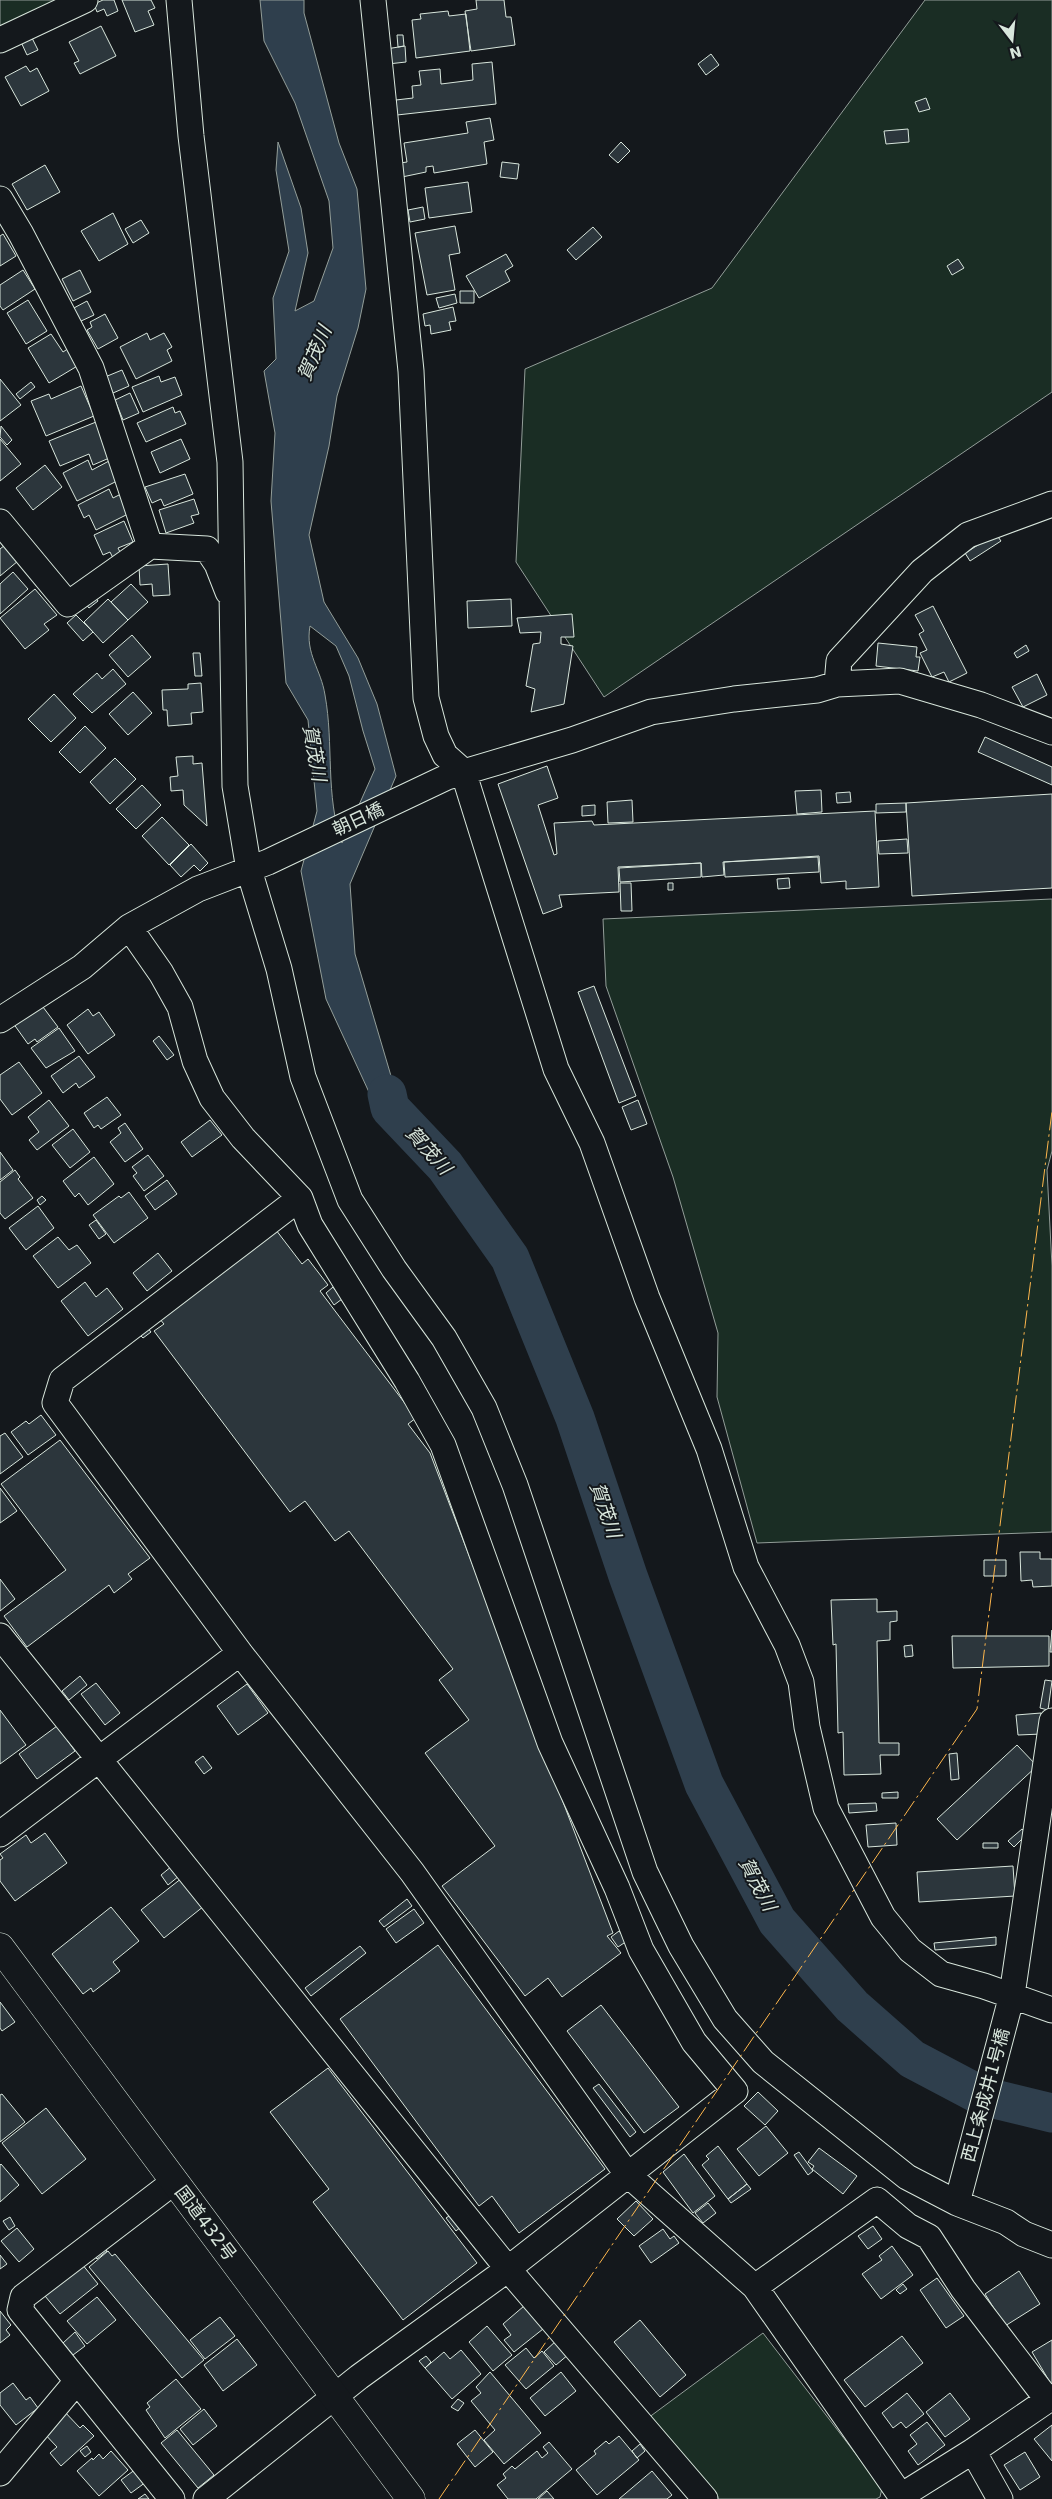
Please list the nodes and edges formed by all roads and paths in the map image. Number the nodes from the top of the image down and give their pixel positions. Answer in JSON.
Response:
{"nodes":[{"id":1,"x":85,"y":0,"type":"edge"},
{"id":2,"x":180,"y":0,"type":"edge"},
{"id":3,"x":373,"y":0,"type":"edge"},
{"id":4,"x":0,"y":40,"type":"edge"},
{"id":5,"x":0,"y":199,"type":"edge"},
{"id":6,"x":1052,"y":504,"type":"edge"},
{"id":7,"x":0,"y":522,"type":"edge"},
{"id":8,"x":150,"y":546,"type":"junction"},
{"id":9,"x":232,"y":603,"type":"junction"},
{"id":10,"x":837,"y":684,"type":"junction"},
{"id":11,"x":1052,"y":732,"type":"edge"},
{"id":12,"x":455,"y":774,"type":"junction"},
{"id":13,"x":258,"y":866,"type":"junction"},
{"id":14,"x":129,"y":927,"type":"junction"},
{"id":15,"x":0,"y":1020,"type":"edge"},
{"id":16,"x":300,"y":1198,"type":"junction"},
{"id":17,"x":0,"y":1636,"type":"edge"},
{"id":18,"x":240,"y":1653,"type":"junction"},
{"id":19,"x":1052,"y":1721,"type":"edge"},
{"id":20,"x":98,"y":1760,"type":"junction"},
{"id":21,"x":0,"y":1834,"type":"edge"},
{"id":22,"x":0,"y":1947,"type":"edge"},
{"id":23,"x":1010,"y":2003,"type":"junction"},
{"id":24,"x":1052,"y":2010,"type":"edge"},
{"id":25,"x":627,"y":2174,"type":"junction"},
{"id":26,"x":174,"y":2181,"type":"junction"},
{"id":27,"x":959,"y":2192,"type":"junction"},
{"id":28,"x":1052,"y":2245,"type":"edge"},
{"id":29,"x":508,"y":2268,"type":"junction"},
{"id":30,"x":755,"y":2287,"type":"junction"},
{"id":31,"x":77,"y":2381,"type":"junction"},
{"id":32,"x":335,"y":2397,"type":"junction"},
{"id":33,"x":1050,"y":2398,"type":"edge"},
{"id":34,"x":973,"y":2451,"type":"junction"},
{"id":35,"x":0,"y":2473,"type":"edge"},
{"id":36,"x":899,"y":2498,"type":"edge"},
{"id":37,"x":172,"y":2499,"type":"edge"},
{"id":38,"x":206,"y":2499,"type":"edge"},
{"id":39,"x":411,"y":2499,"type":"edge"},
{"id":40,"x":705,"y":2499,"type":"edge"},
{"id":41,"x":1000,"y":2499,"type":"edge"}],
"edges":[{"from":1,"to":4,"type":"street"},
{"from":2,"to":9,"type":"street"},
{"from":3,"to":12,"type":"street"},
{"from":5,"to":8,"type":"street"},
{"from":6,"to":10,"type":"street"},
{"from":7,"to":8,"type":"street"},
{"from":8,"to":9,"type":"street"},
{"from":9,"to":13,"type":"street"},
{"from":10,"to":11,"type":"street","name":"朝日橋"},
{"from":10,"to":12,"type":"street","name":"朝日橋"},
{"from":12,"to":13,"type":"street","name":"朝日橋"},
{"from":12,"to":23,"type":"street"},
{"from":13,"to":14,"type":"street","name":"朝日橋"},
{"from":13,"to":27,"type":"street"},
{"from":14,"to":15,"type":"street","name":"朝日橋"},
{"from":14,"to":16,"type":"street"},
{"from":16,"to":18,"type":"street"},
{"from":16,"to":25,"type":"street"},
{"from":17,"to":20,"type":"street"},
{"from":18,"to":20,"type":"street"},
{"from":18,"to":25,"type":"street"},
{"from":19,"to":23,"type":"street","name":"西上条成井1号橋"},
{"from":20,"to":21,"type":"street"},
{"from":20,"to":29,"type":"street"},
{"from":22,"to":26,"type":"highway","name":"国道432号"},
{"from":23,"to":24,"type":"street"},
{"from":23,"to":27,"type":"street","name":"西上条成井1号橋"},
{"from":25,"to":29,"type":"street"},
{"from":25,"to":30,"type":"street"},
{"from":26,"to":31,"type":"street"},
{"from":26,"to":32,"type":"highway","name":"国道432号"},
{"from":27,"to":28,"type":"street"},
{"from":29,"to":32,"type":"street"},
{"from":29,"to":40,"type":"street"},
{"from":30,"to":33,"type":"street"},
{"from":30,"to":36,"type":"street"},
{"from":31,"to":35,"type":"street"},
{"from":31,"to":37,"type":"street"},
{"from":32,"to":38,"type":"street"},
{"from":32,"to":39,"type":"highway","name":"国道432号"},
{"from":33,"to":34,"type":"street"},
{"from":34,"to":36,"type":"street"},
{"from":34,"to":41,"type":"street"}]}
